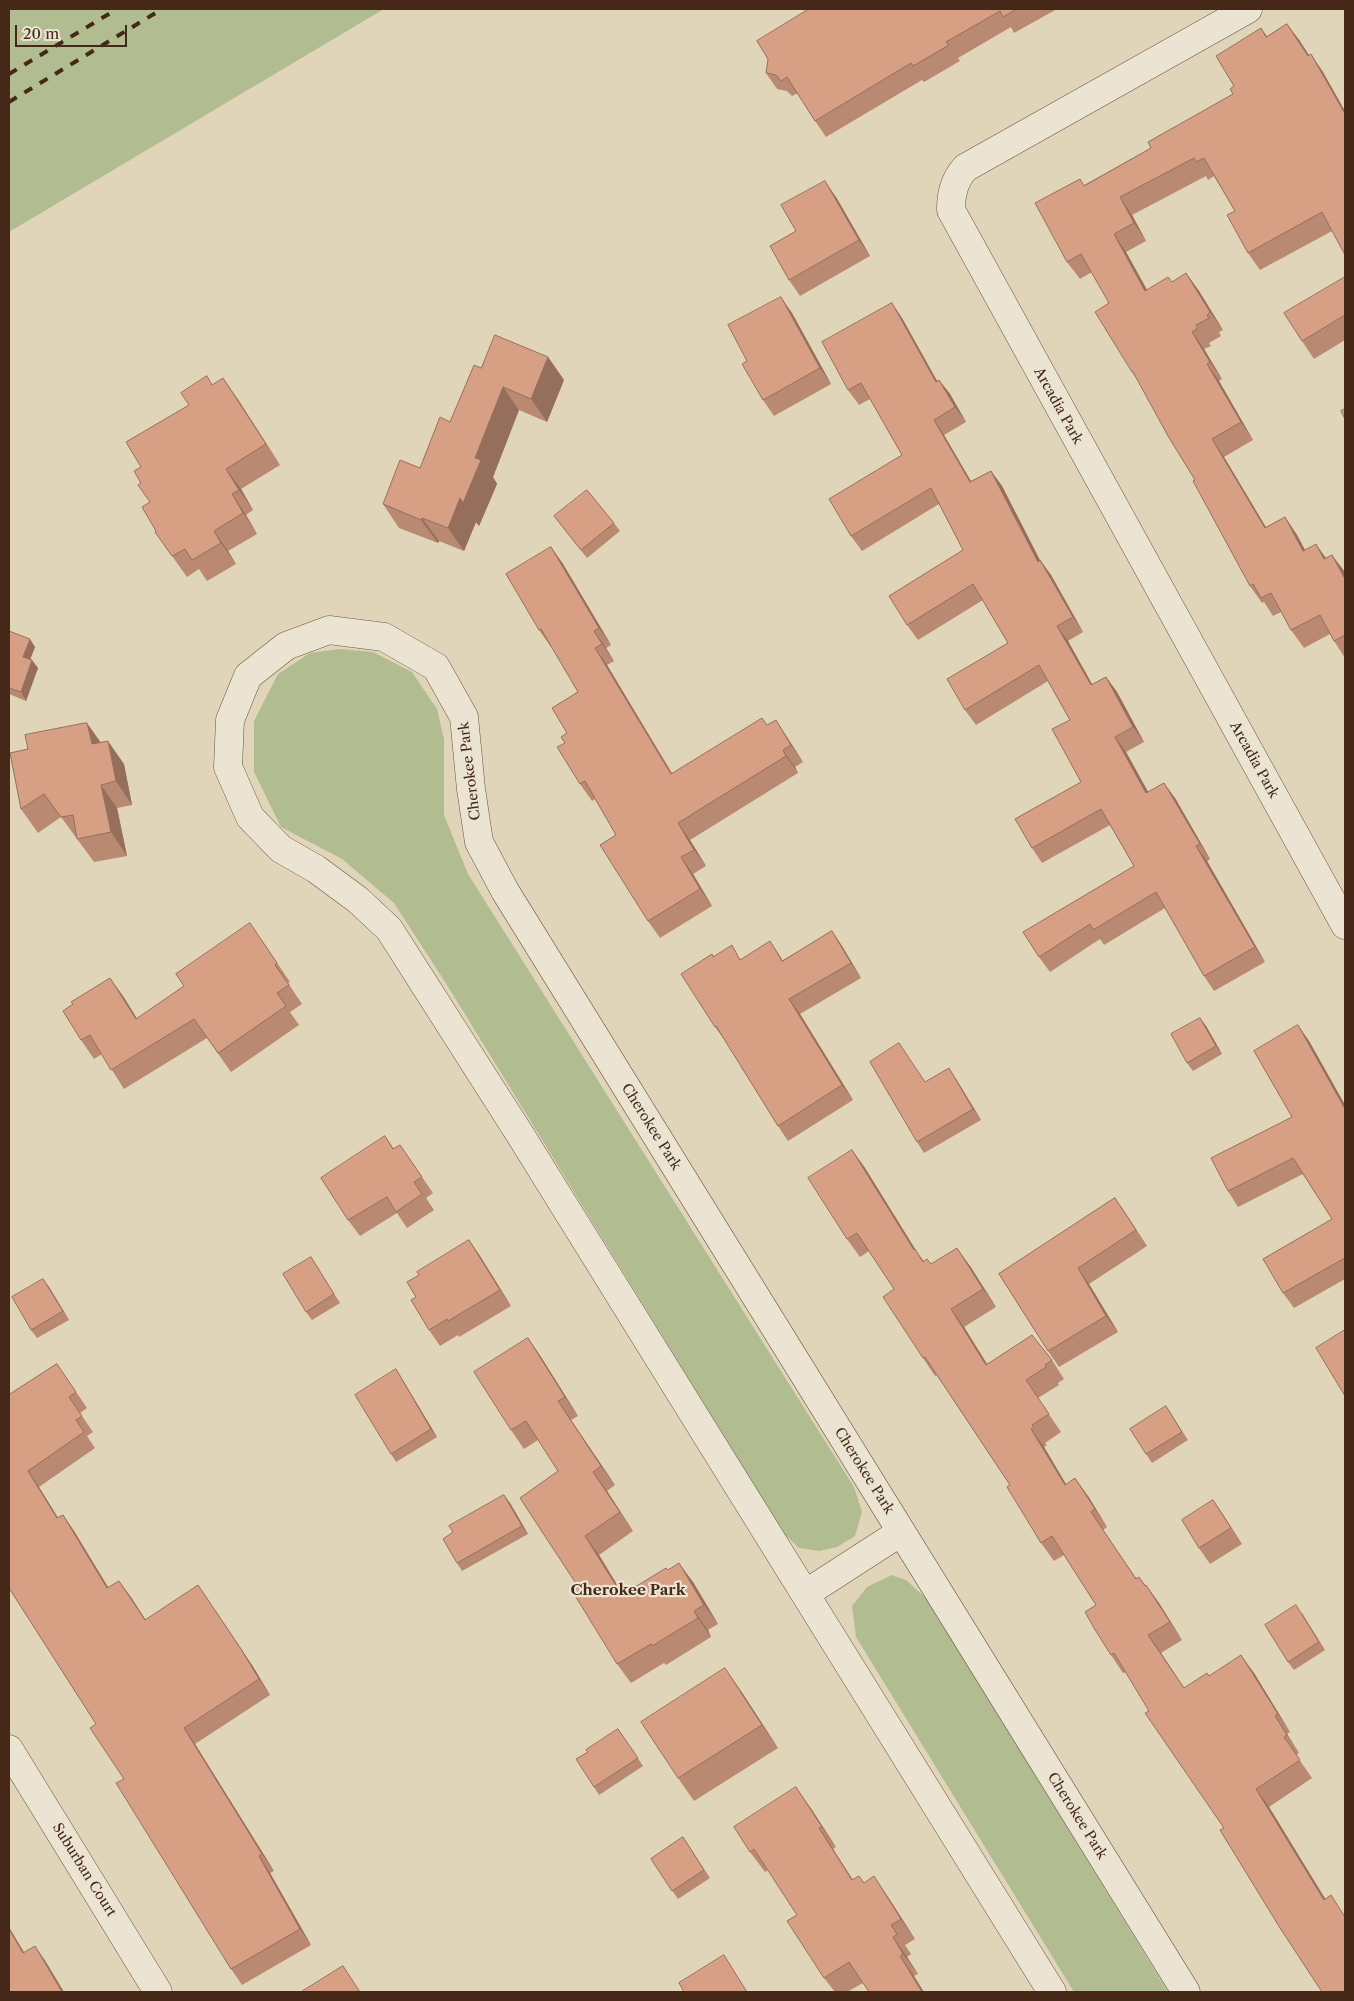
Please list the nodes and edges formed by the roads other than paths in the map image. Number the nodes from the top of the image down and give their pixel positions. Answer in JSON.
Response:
{"nodes":[{"id":1,"x":1248,"y":9,"type":"edge"},
{"id":2,"x":1345,"y":925,"type":"edge"},
{"id":3,"x":902,"y":1532,"type":"junction"},
{"id":4,"x":805,"y":1594,"type":"junction"},
{"id":5,"x":9,"y":1749,"type":"edge"},
{"id":6,"x":158,"y":1992,"type":"edge"},
{"id":7,"x":1052,"y":1992,"type":"edge"},
{"id":8,"x":1186,"y":1992,"type":"edge"}],
"edges":[{"from":1,"to":2,"type":"street","name":"Arcadia Park"},
{"from":3,"to":4,"type":"street"},
{"from":3,"to":4,"type":"street","name":"Cherokee Park"},
{"from":3,"to":8,"type":"street","name":"Cherokee Park"},
{"from":4,"to":7,"type":"street","name":"Cherokee Park"},
{"from":5,"to":6,"type":"street","name":"Suburban Court"}]}
